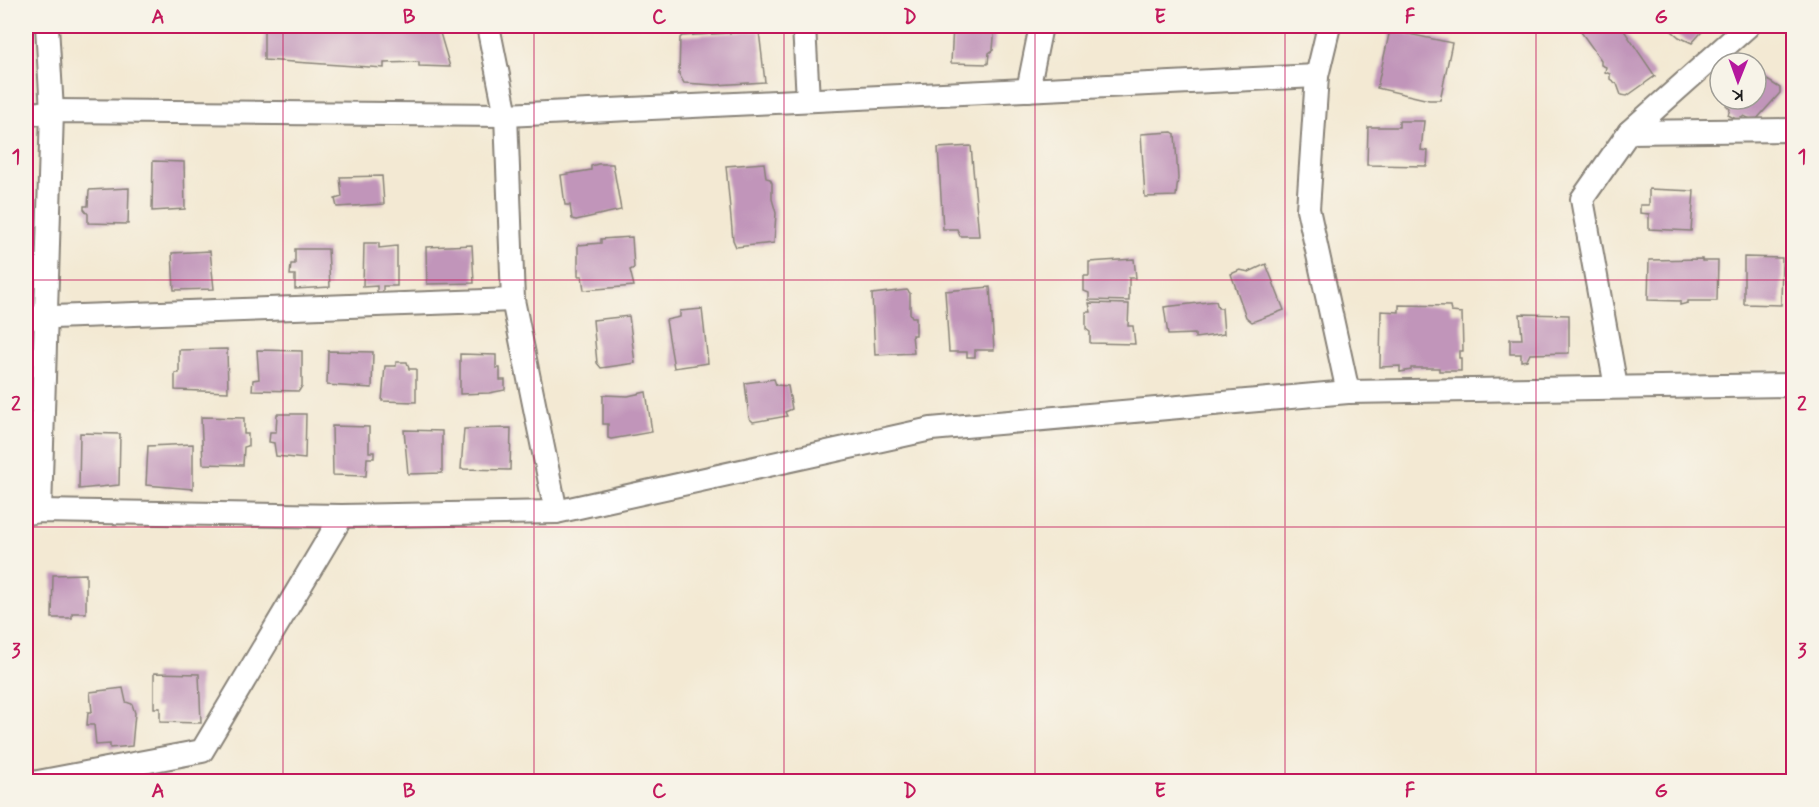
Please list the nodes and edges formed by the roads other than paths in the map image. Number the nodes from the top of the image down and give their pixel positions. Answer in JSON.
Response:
{"nodes":[{"id":1,"x":47,"y":26,"type":"edge"},
{"id":2,"x":488,"y":26,"type":"edge"},
{"id":3,"x":804,"y":26,"type":"edge"},
{"id":4,"x":1041,"y":26,"type":"edge"},
{"id":5,"x":1329,"y":26,"type":"edge"},
{"id":6,"x":1748,"y":26,"type":"edge"},
{"id":7,"x":1317,"y":76,"type":"junction"},
{"id":8,"x":1028,"y":90,"type":"junction"},
{"id":9,"x":808,"y":100,"type":"junction"},
{"id":10,"x":52,"y":111,"type":"junction"},
{"id":11,"x":26,"y":115,"type":"edge"},
{"id":12,"x":507,"y":115,"type":"junction"},
{"id":13,"x":1794,"y":130,"type":"edge"},
{"id":14,"x":1629,"y":132,"type":"junction"},
{"id":15,"x":513,"y":300,"type":"junction"},
{"id":16,"x":36,"y":317,"type":"edge"},
{"id":17,"x":1794,"y":385,"type":"edge"},
{"id":18,"x":1616,"y":387,"type":"junction"},
{"id":19,"x":1348,"y":392,"type":"junction"},
{"id":20,"x":33,"y":512,"type":"edge"},
{"id":21,"x":556,"y":512,"type":"junction"},
{"id":22,"x":342,"y":516,"type":"junction"},
{"id":23,"x":38,"y":782,"type":"edge"}],
"edges":[{"from":1,"to":10,"type":"street"},
{"from":2,"to":12,"type":"street"},
{"from":3,"to":9,"type":"street"},
{"from":4,"to":8,"type":"street"},
{"from":5,"to":7,"type":"street"},
{"from":6,"to":14,"type":"street"},
{"from":7,"to":8,"type":"street"},
{"from":7,"to":19,"type":"street"},
{"from":8,"to":9,"type":"street"},
{"from":9,"to":12,"type":"street"},
{"from":10,"to":11,"type":"street"},
{"from":10,"to":12,"type":"street"},
{"from":10,"to":16,"type":"street"},
{"from":12,"to":15,"type":"street"},
{"from":13,"to":14,"type":"street"},
{"from":14,"to":18,"type":"street"},
{"from":15,"to":16,"type":"street"},
{"from":15,"to":21,"type":"street"},
{"from":16,"to":20,"type":"street"},
{"from":17,"to":18,"type":"street"},
{"from":18,"to":19,"type":"street"},
{"from":19,"to":21,"type":"street"},
{"from":20,"to":22,"type":"street"},
{"from":21,"to":22,"type":"street"},
{"from":22,"to":23,"type":"street"}]}
